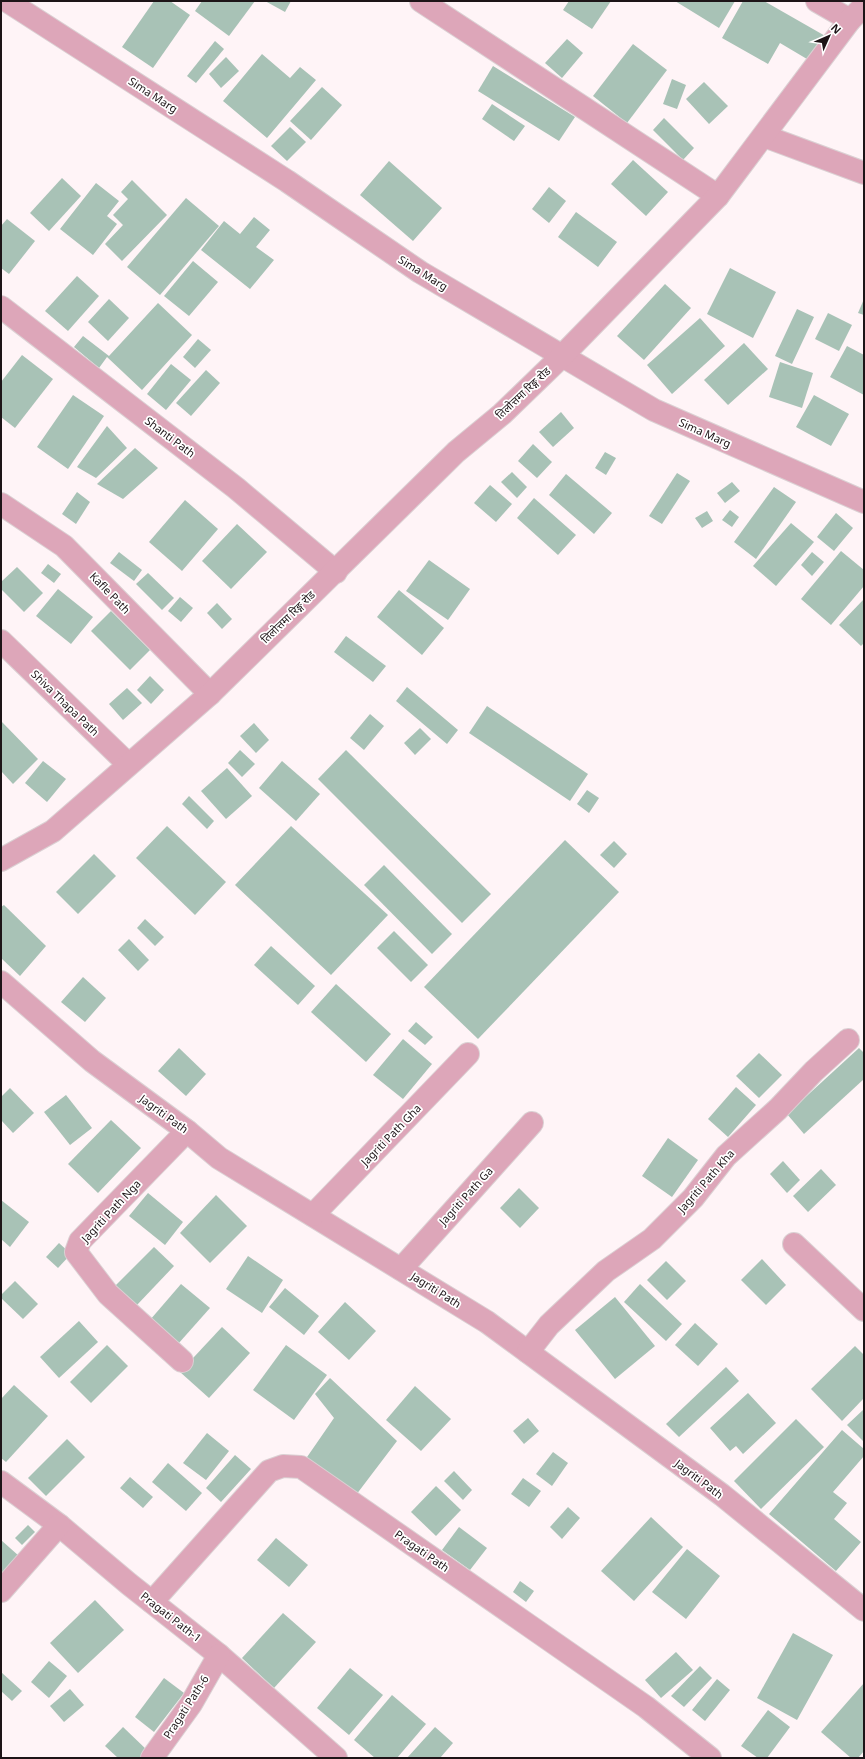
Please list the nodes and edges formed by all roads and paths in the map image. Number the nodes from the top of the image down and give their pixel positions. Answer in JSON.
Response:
{"nodes":[{"id":1,"x":7,"y":1,"type":"edge"},
{"id":2,"x":421,"y":1,"type":"edge"},
{"id":3,"x":817,"y":1,"type":"edge"},
{"id":4,"x":857,"y":13,"type":"edge"},
{"id":5,"x":764,"y":136,"type":"junction"},
{"id":6,"x":864,"y":173,"type":"edge"},
{"id":7,"x":718,"y":196,"type":"junction"},
{"id":8,"x":1,"y":307,"type":"edge"},
{"id":9,"x":562,"y":356,"type":"junction"},
{"id":10,"x":864,"y":502,"type":"edge"},
{"id":11,"x":1,"y":504,"type":"edge"},
{"id":12,"x":336,"y":572,"type":"junction"},
{"id":13,"x":1,"y":641,"type":"edge"},
{"id":14,"x":210,"y":694,"type":"junction"},
{"id":15,"x":128,"y":764,"type":"junction"},
{"id":16,"x":1,"y":860,"type":"edge"},
{"id":17,"x":1,"y":982,"type":"edge"},
{"id":18,"x":848,"y":1040,"type":"dead end"},
{"id":19,"x":468,"y":1054,"type":"dead end"},
{"id":20,"x":532,"y":1123,"type":"dead end"},
{"id":21,"x":187,"y":1131,"type":"junction"},
{"id":22,"x":313,"y":1215,"type":"junction"},
{"id":23,"x":794,"y":1244,"type":"dead end"},
{"id":24,"x":401,"y":1269,"type":"junction"},
{"id":25,"x":864,"y":1310,"type":"edge"},
{"id":26,"x":528,"y":1352,"type":"junction"},
{"id":27,"x":182,"y":1361,"type":"dead end"},
{"id":28,"x":1,"y":1482,"type":"edge"},
{"id":29,"x":59,"y":1526,"type":"junction"},
{"id":30,"x":1,"y":1591,"type":"edge"},
{"id":31,"x":152,"y":1602,"type":"junction"},
{"id":32,"x":864,"y":1610,"type":"edge"},
{"id":33,"x":219,"y":1654,"type":"junction"},
{"id":34,"x":330,"y":1756,"type":"edge"},
{"id":35,"x":152,"y":1758,"type":"edge"},
{"id":36,"x":710,"y":1758,"type":"edge"}],
"edges":[{"from":1,"to":9,"type":"street","name":"Sima Marg"},
{"from":2,"to":7,"type":"street"},
{"from":3,"to":4,"type":"street"},
{"from":4,"to":5,"type":"street","name":"तिलोत्तमा रिङ्ग रोड"},
{"from":5,"to":6,"type":"street"},
{"from":5,"to":7,"type":"street","name":"तिलोत्तमा रिङ्ग रोड"},
{"from":7,"to":9,"type":"street","name":"तिलोत्तमा रिङ्ग रोड"},
{"from":8,"to":12,"type":"street","name":"Shanti Path"},
{"from":9,"to":10,"type":"street","name":"Sima Marg"},
{"from":9,"to":12,"type":"street","name":"तिलोत्तमा रिङ्ग रोड"},
{"from":11,"to":14,"type":"street","name":"Kafle Path"},
{"from":12,"to":14,"type":"street","name":"तिलोत्तमा रिङ्ग रोड"},
{"from":13,"to":15,"type":"street","name":"Shiva Thapa Path"},
{"from":14,"to":15,"type":"street","name":"तिलोत्तमा रिङ्ग रोड"},
{"from":15,"to":16,"type":"street","name":"तिलोत्तमा रिङ्ग रोड"},
{"from":17,"to":21,"type":"street","name":"Jagriti Path"},
{"from":18,"to":26,"type":"street","name":"Jagriti Path Kha"},
{"from":19,"to":22,"type":"street","name":"Jagriti Path Gha"},
{"from":20,"to":24,"type":"street","name":"Jagriti Path Ga"},
{"from":21,"to":22,"type":"street","name":"Jagriti Path"},
{"from":21,"to":27,"type":"street","name":"Jagriti Path Nga"},
{"from":22,"to":24,"type":"street","name":"Jagriti Path"},
{"from":23,"to":25,"type":"street"},
{"from":24,"to":26,"type":"street","name":"Jagriti Path"},
{"from":26,"to":32,"type":"street","name":"Jagriti Path"},
{"from":28,"to":29,"type":"street","name":"Pragati Path-1"},
{"from":29,"to":30,"type":"street"},
{"from":29,"to":31,"type":"street","name":"Pragati Path-1"},
{"from":31,"to":33,"type":"street","name":"Pragati Path-1"},
{"from":31,"to":36,"type":"street","name":"Pragati Path"},
{"from":33,"to":34,"type":"street","name":"Pragati Path-1"},
{"from":33,"to":35,"type":"street","name":"Pragati Path-6"}]}
